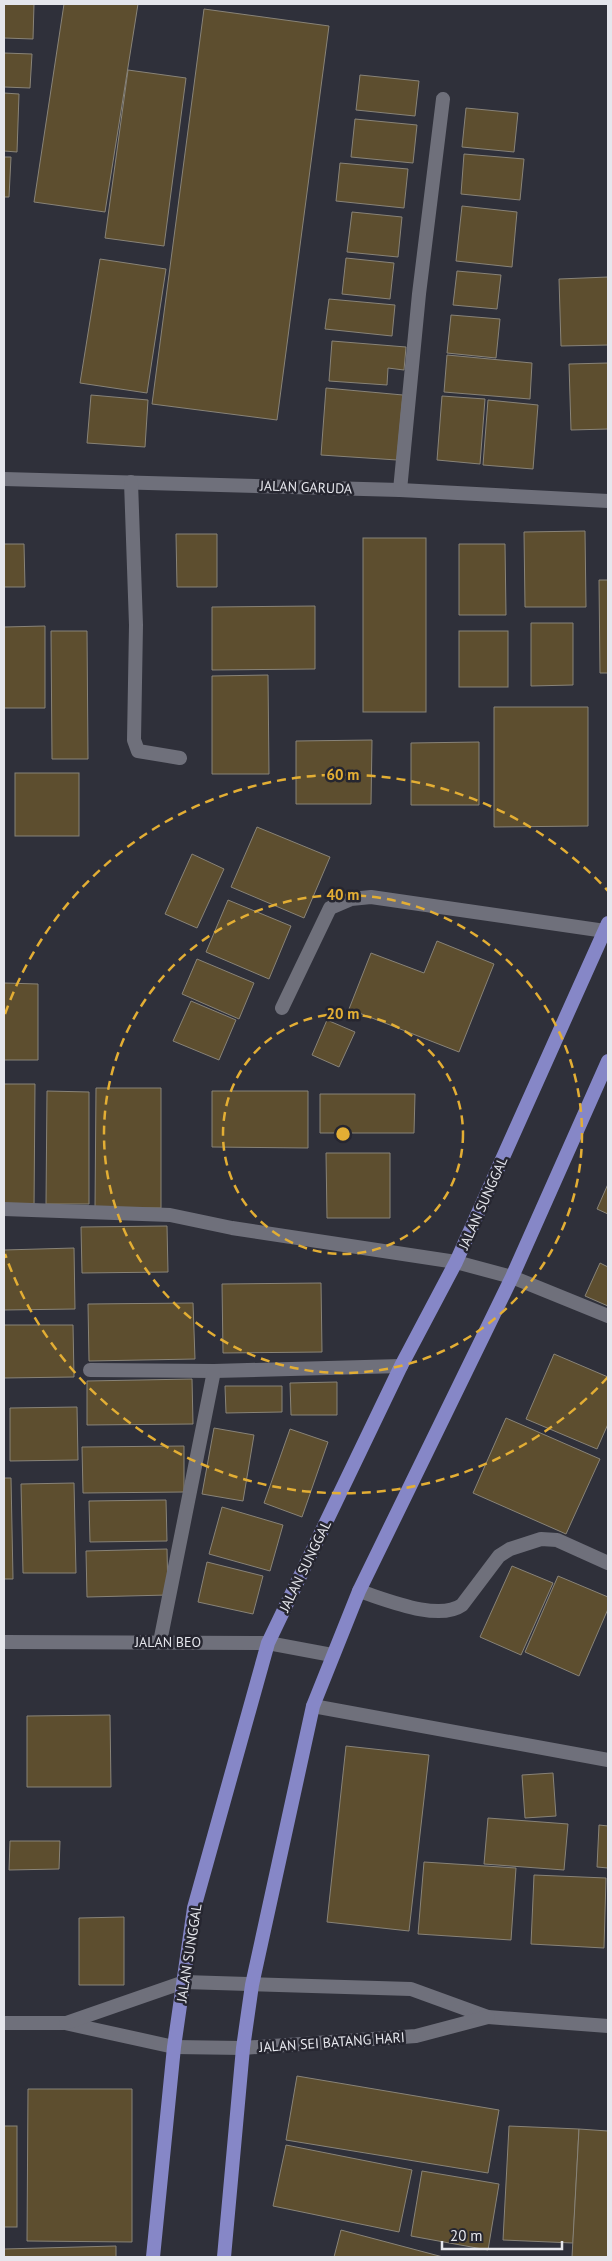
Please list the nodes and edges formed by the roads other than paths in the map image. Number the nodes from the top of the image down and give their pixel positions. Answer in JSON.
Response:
{"nodes":[{"id":1,"x":442,"y":99,"type":"dead end"},
{"id":2,"x":4,"y":479,"type":"edge"},
{"id":3,"x":131,"y":482,"type":"junction"},
{"id":4,"x":400,"y":490,"type":"junction"},
{"id":5,"x":608,"y":501,"type":"edge"},
{"id":6,"x":180,"y":758,"type":"dead end"},
{"id":7,"x":606,"y":927,"type":"edge"},
{"id":8,"x":282,"y":1008,"type":"dead end"},
{"id":9,"x":608,"y":1061,"type":"edge"},
{"id":10,"x":4,"y":1209,"type":"edge"},
{"id":11,"x":456,"y":1262,"type":"junction"},
{"id":12,"x":512,"y":1277,"type":"junction"},
{"id":13,"x":608,"y":1316,"type":"edge"},
{"id":14,"x":401,"y":1366,"type":"junction"},
{"id":15,"x":90,"y":1370,"type":"dead end"},
{"id":16,"x":214,"y":1371,"type":"junction"},
{"id":17,"x":608,"y":1562,"type":"edge"},
{"id":18,"x":359,"y":1591,"type":"junction"},
{"id":19,"x":4,"y":1642,"type":"edge"},
{"id":20,"x":160,"y":1642,"type":"junction"},
{"id":21,"x":268,"y":1643,"type":"junction"},
{"id":22,"x":332,"y":1655,"type":"junction"},
{"id":23,"x":313,"y":1706,"type":"junction"},
{"id":24,"x":608,"y":1760,"type":"edge"},
{"id":25,"x":184,"y":1982,"type":"junction"},
{"id":26,"x":252,"y":1985,"type":"junction"},
{"id":27,"x":488,"y":2017,"type":"junction"},
{"id":28,"x":4,"y":2022,"type":"edge"},
{"id":29,"x":65,"y":2023,"type":"junction"},
{"id":30,"x":608,"y":2026,"type":"edge"},
{"id":31,"x":174,"y":2047,"type":"junction"},
{"id":32,"x":243,"y":2048,"type":"junction"},
{"id":33,"x":153,"y":2257,"type":"edge"},
{"id":34,"x":224,"y":2257,"type":"edge"}],
"edges":[{"from":1,"to":4,"type":"street"},
{"from":2,"to":3,"type":"street","name":"JALAN GARUDA"},
{"from":3,"to":4,"type":"street","name":"JALAN GARUDA"},
{"from":3,"to":6,"type":"street"},
{"from":4,"to":5,"type":"street","name":"JALAN GARUDA"},
{"from":7,"to":8,"type":"street"},
{"from":7,"to":11,"type":"main road","name":"JALAN SUNGGAL"},
{"from":9,"to":12,"type":"main road"},
{"from":10,"to":11,"type":"street"},
{"from":11,"to":12,"type":"street"},
{"from":11,"to":14,"type":"main road","name":"JALAN SUNGGAL"},
{"from":12,"to":13,"type":"street"},
{"from":12,"to":18,"type":"main road"},
{"from":14,"to":16,"type":"street"},
{"from":14,"to":21,"type":"main road","name":"JALAN SUNGGAL"},
{"from":15,"to":16,"type":"street"},
{"from":16,"to":20,"type":"street"},
{"from":17,"to":18,"type":"street"},
{"from":18,"to":22,"type":"main road"},
{"from":19,"to":20,"type":"street","name":"JALAN BEO"},
{"from":20,"to":21,"type":"street","name":"JALAN BEO"},
{"from":21,"to":22,"type":"street","name":"JALAN BEO"},
{"from":21,"to":25,"type":"main road","name":"JALAN SUNGGAL"},
{"from":22,"to":23,"type":"main road"},
{"from":23,"to":24,"type":"street"},
{"from":23,"to":26,"type":"main road"},
{"from":25,"to":26,"type":"street","name":"JALAN SEI BATANG HARI"},
{"from":25,"to":29,"type":"street"},
{"from":25,"to":31,"type":"main road","name":"JALAN SUNGGAL"},
{"from":26,"to":27,"type":"street","name":"JALAN SEI BATANG HARI"},
{"from":26,"to":32,"type":"main road"},
{"from":27,"to":30,"type":"street","name":"JALAN SEI BATANG HARI"},
{"from":27,"to":32,"type":"street","name":"JALAN SEI BATANG HARI"},
{"from":28,"to":29,"type":"street"},
{"from":29,"to":31,"type":"street","name":"JALAN SEI BATANG HARI"},
{"from":31,"to":32,"type":"street","name":"JALAN SEI BATANG HARI"},
{"from":31,"to":33,"type":"main road","name":"JALAN SUNGGAL"},
{"from":32,"to":34,"type":"main road"}]}
